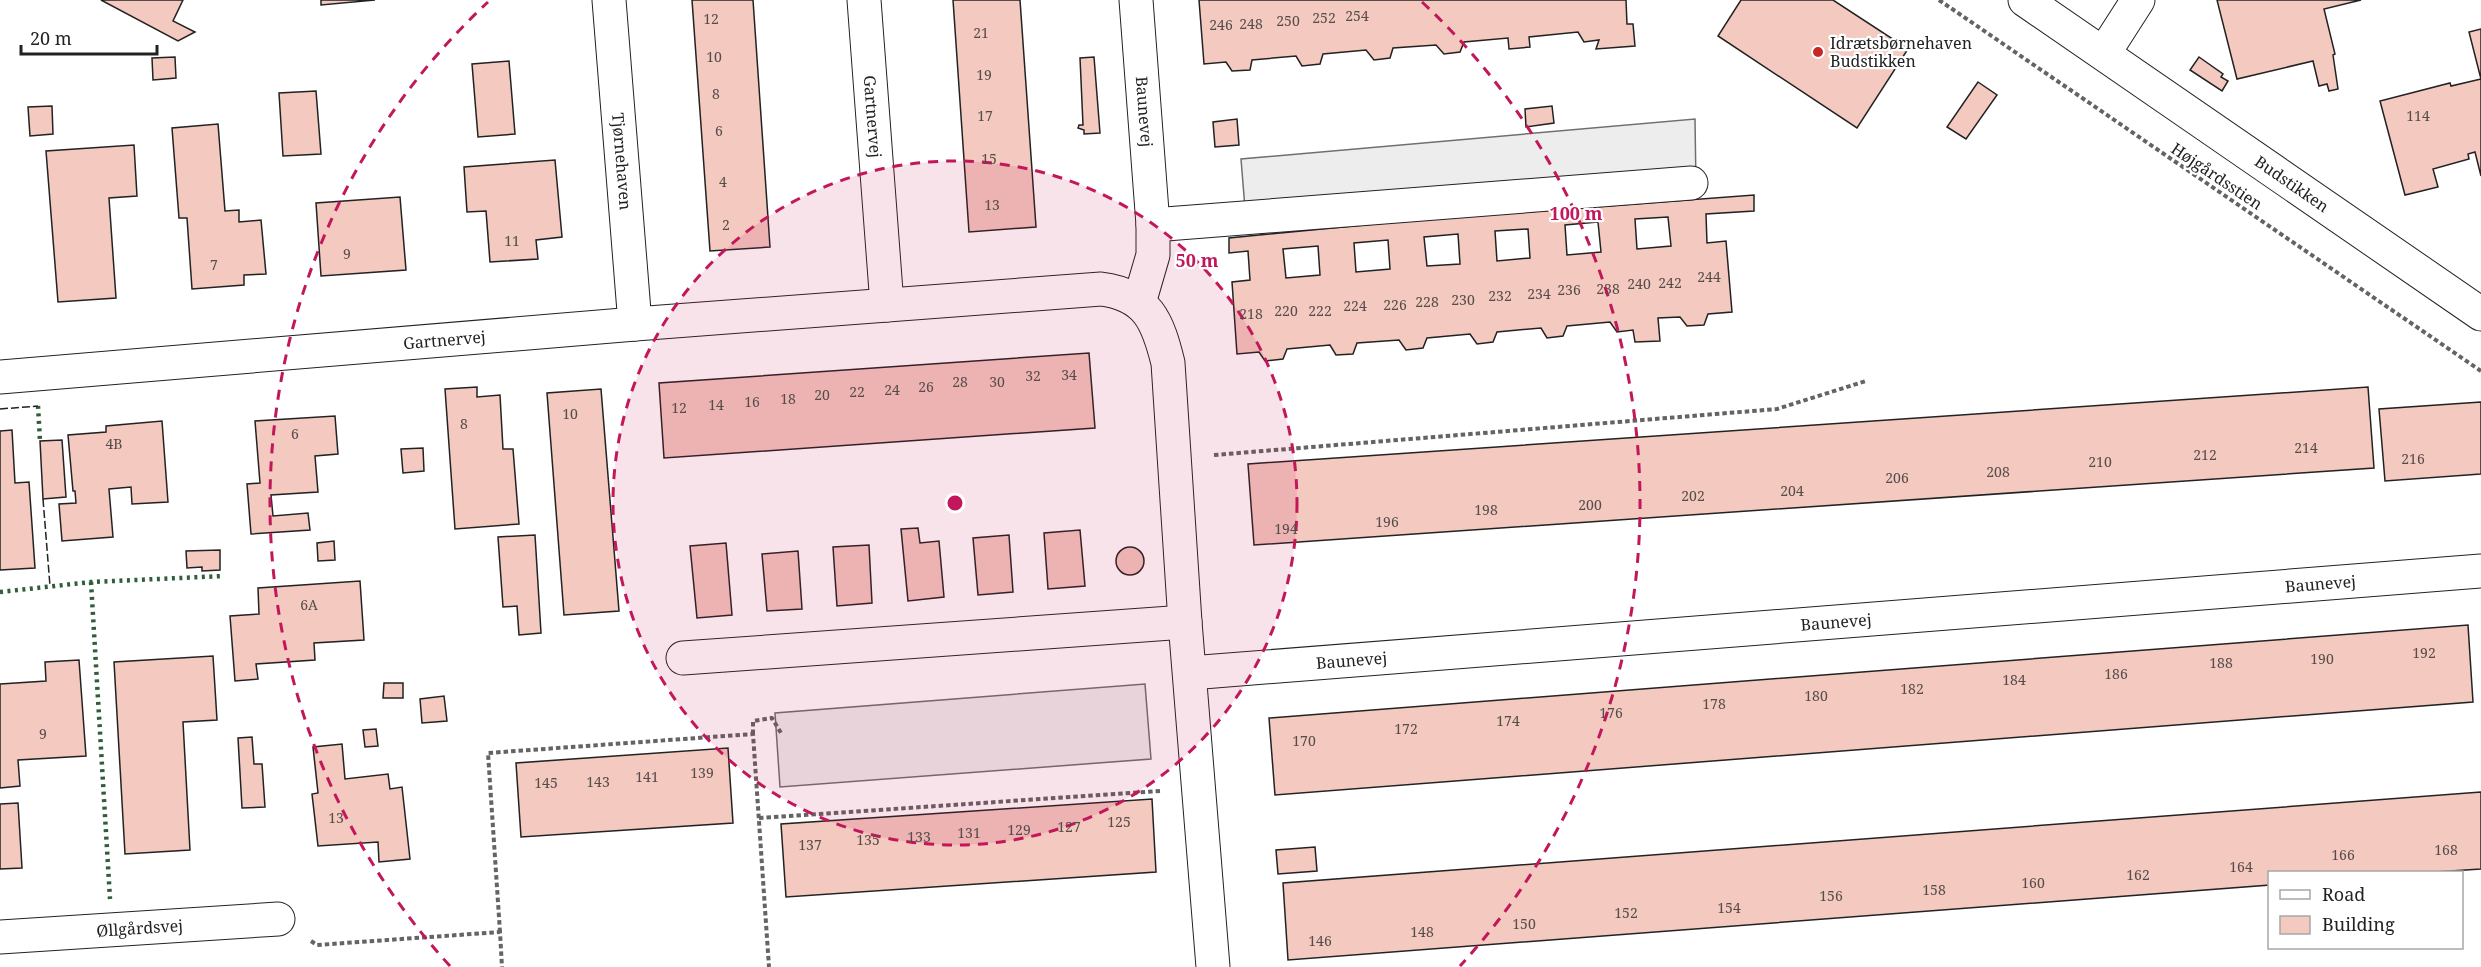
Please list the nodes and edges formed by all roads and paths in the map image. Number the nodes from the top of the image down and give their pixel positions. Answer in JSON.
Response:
{"nodes":[{"id":1,"x":609,"y":0,"type":"edge"},
{"id":2,"x":864,"y":0,"type":"edge"},
{"id":3,"x":1136,"y":0,"type":"edge"},
{"id":4,"x":1939,"y":0,"type":"edge"},
{"id":5,"x":2025,"y":0,"type":"edge"},
{"id":6,"x":2138,"y":0,"type":"edge"},
{"id":7,"x":2104,"y":53,"type":"junction"},
{"id":8,"x":1691,"y":183,"type":"dead end"},
{"id":9,"x":1153,"y":225,"type":"junction"},
{"id":10,"x":1139,"y":303,"type":"junction"},
{"id":11,"x":887,"y":305,"type":"junction"},
{"id":12,"x":2481,"y":314,"type":"edge"},
{"id":13,"x":635,"y":324,"type":"junction"},
{"id":14,"x":2481,"y":371,"type":"edge"},
{"id":15,"x":0,"y":377,"type":"edge"},
{"id":16,"x":1866,"y":381,"type":"dead end"},
{"id":17,"x":1174,"y":458,"type":"junction"},
{"id":18,"x":2481,"y":572,"type":"edge"},
{"id":19,"x":1185,"y":622,"type":"junction"},
{"id":20,"x":683,"y":658,"type":"dead end"},
{"id":21,"x":1190,"y":673,"type":"junction"},
{"id":22,"x":782,"y":733,"type":"dead end"},
{"id":23,"x":753,"y":734,"type":"junction"},
{"id":24,"x":1198,"y":788,"type":"junction"},
{"id":25,"x":759,"y":818,"type":"junction"},
{"id":26,"x":278,"y":919,"type":"joint"},
{"id":27,"x":500,"y":932,"type":"junction"},
{"id":28,"x":0,"y":937,"type":"edge"},
{"id":29,"x":502,"y":967,"type":"edge"},
{"id":30,"x":769,"y":967,"type":"edge"},
{"id":31,"x":1213,"y":967,"type":"edge"}],
"edges":[{"from":1,"to":13,"type":"street","name":"Tjørnehaven"},
{"from":2,"to":11,"type":"street","name":"Gartnervej"},
{"from":3,"to":9,"type":"street","name":"Baunevej"},
{"from":4,"to":14,"type":"path","name":"Højgårdsstien"},
{"from":5,"to":7,"type":"street","name":"Budstikken"},
{"from":6,"to":7,"type":"street"},
{"from":7,"to":12,"type":"street","name":"Budstikken"},
{"from":8,"to":9,"type":"street"},
{"from":9,"to":10,"type":"street","name":"Baunevej"},
{"from":10,"to":11,"type":"street","name":"Gartnervej"},
{"from":10,"to":17,"type":"street"},
{"from":11,"to":13,"type":"street","name":"Gartnervej"},
{"from":13,"to":15,"type":"street","name":"Gartnervej"},
{"from":16,"to":17,"type":"path"},
{"from":17,"to":19,"type":"street"},
{"from":18,"to":21,"type":"street","name":"Baunevej"},
{"from":19,"to":20,"type":"street"},
{"from":19,"to":21,"type":"street"},
{"from":21,"to":24,"type":"street"},
{"from":22,"to":23,"type":"path"},
{"from":23,"to":25,"type":"path"},
{"from":23,"to":27,"type":"path"},
{"from":24,"to":25,"type":"path"},
{"from":24,"to":31,"type":"street"},
{"from":25,"to":30,"type":"path"},
{"from":26,"to":27,"type":"path"},
{"from":26,"to":28,"type":"street","name":"Øllgårdsvej"},
{"from":27,"to":29,"type":"path"}]}
